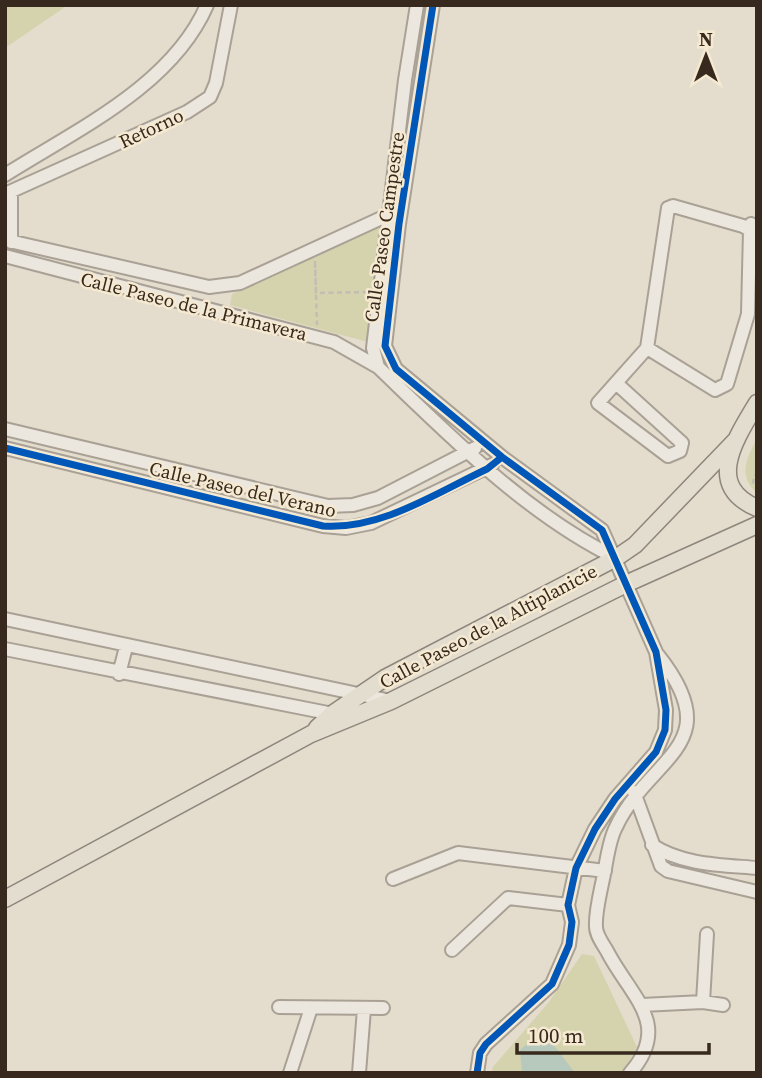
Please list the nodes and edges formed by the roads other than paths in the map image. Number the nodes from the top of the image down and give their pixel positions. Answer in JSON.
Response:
{"nodes":[{"id":1,"x":207,"y":5,"type":"edge"},
{"id":2,"x":231,"y":5,"type":"edge"},
{"id":3,"x":417,"y":5,"type":"edge"},
{"id":4,"x":433,"y":5,"type":"edge"},
{"id":5,"x":5,"y":174,"type":"edge"},
{"id":6,"x":8,"y":193,"type":"edge"},
{"id":7,"x":393,"y":210,"type":"junction"},
{"id":8,"x":752,"y":227,"type":"edge"},
{"id":9,"x":8,"y":241,"type":"edge"},
{"id":10,"x":5,"y":256,"type":"edge"},
{"id":11,"x":125,"y":269,"type":"junction"},
{"id":12,"x":121,"y":289,"type":"junction"},
{"id":13,"x":647,"y":348,"type":"junction"},
{"id":14,"x":378,"y":367,"type":"junction"},
{"id":15,"x":616,"y":383,"type":"junction"},
{"id":16,"x":757,"y":403,"type":"edge"},
{"id":17,"x":5,"y":429,"type":"edge"},
{"id":18,"x":735,"y":441,"type":"junction"},
{"id":19,"x":483,"y":442,"type":"junction"},
{"id":20,"x":5,"y":448,"type":"edge"},
{"id":21,"x":469,"y":453,"type":"junction"},
{"id":22,"x":115,"y":455,"type":"junction"},
{"id":23,"x":502,"y":457,"type":"junction"},
{"id":24,"x":487,"y":469,"type":"junction"},
{"id":25,"x":111,"y":474,"type":"junction"},
{"id":26,"x":238,"y":484,"type":"junction"},
{"id":27,"x":234,"y":504,"type":"junction"},
{"id":28,"x":757,"y":508,"type":"edge"},
{"id":29,"x":757,"y":525,"type":"edge"},
{"id":30,"x":616,"y":558,"type":"junction"},
{"id":31,"x":628,"y":583,"type":"junction"},
{"id":32,"x":5,"y":619,"type":"edge"},
{"id":33,"x":126,"y":647,"type":"junction"},
{"id":34,"x":5,"y":649,"type":"edge"},
{"id":35,"x":656,"y":652,"type":"junction"},
{"id":36,"x":119,"y":674,"type":"junction"},
{"id":37,"x":360,"y":693,"type":"junction"},
{"id":38,"x":391,"y":701,"type":"junction"},
{"id":39,"x":332,"y":714,"type":"junction"},
{"id":40,"x":349,"y":719,"type":"junction"},
{"id":41,"x":311,"y":734,"type":"junction"},
{"id":42,"x":628,"y":783,"type":"junction"},
{"id":43,"x":637,"y":796,"type":"junction"},
{"id":44,"x":652,"y":845,"type":"junction"},
{"id":45,"x":576,"y":868,"type":"junction"},
{"id":46,"x":757,"y":868,"type":"edge"},
{"id":47,"x":605,"y":871,"type":"junction"},
{"id":48,"x":393,"y":879,"type":"dead end"},
{"id":49,"x":757,"y":892,"type":"edge"},
{"id":50,"x":5,"y":899,"type":"edge"},
{"id":51,"x":568,"y":905,"type":"junction"},
{"id":52,"x":572,"y":922,"type":"junction"},
{"id":53,"x":596,"y":928,"type":"junction"},
{"id":54,"x":707,"y":934,"type":"dead end"},
{"id":55,"x":452,"y":950,"type":"dead end"},
{"id":56,"x":703,"y":1002,"type":"junction"},
{"id":57,"x":642,"y":1005,"type":"junction"},
{"id":58,"x":723,"y":1005,"type":"dead end"},
{"id":59,"x":279,"y":1007,"type":"dead end"},
{"id":60,"x":311,"y":1008,"type":"junction"},
{"id":61,"x":383,"y":1008,"type":"dead end"},
{"id":62,"x":364,"y":1009,"type":"junction"},
{"id":63,"x":290,"y":1073,"type":"edge"},
{"id":64,"x":359,"y":1073,"type":"edge"},
{"id":65,"x":477,"y":1073,"type":"edge"},
{"id":66,"x":631,"y":1073,"type":"edge"}],
"edges":[{"from":1,"to":5,"type":"street"},
{"from":2,"to":6,"type":"street","name":"Retorno"},
{"from":3,"to":7,"type":"street","name":"Calle Paseo Campestre"},
{"from":4,"to":7,"type":"street","name":"Calle Paseo Campestre"},
{"from":6,"to":9,"type":"street"},
{"from":7,"to":11,"type":"street","name":"Calle Paseo de la Primavera"},
{"from":7,"to":14,"type":"street","name":"Calle Paseo Campestre"},
{"from":7,"to":19,"type":"street","name":"Calle Paseo Campestre"},
{"from":8,"to":13,"type":"street"},
{"from":8,"to":13,"type":"street"},
{"from":9,"to":11,"type":"street","name":"Calle Paseo de la Primavera"},
{"from":10,"to":12,"type":"street","name":"Calle Paseo de la Primavera"},
{"from":11,"to":12,"type":"street"},
{"from":12,"to":14,"type":"street","name":"Calle Paseo de la Primavera"},
{"from":13,"to":15,"type":"street"},
{"from":14,"to":21,"type":"street"},
{"from":15,"to":15,"type":"street"},
{"from":16,"to":18,"type":"main road"},
{"from":17,"to":22,"type":"street","name":"Calle Paseo del Verano"},
{"from":18,"to":28,"type":"main road"},
{"from":18,"to":30,"type":"main road","name":"Calle Paseo de la Altiplanicie"},
{"from":19,"to":21,"type":"street","name":"Calle Paseo del Verano"},
{"from":19,"to":23,"type":"street","name":"Calle Paseo Campestre"},
{"from":20,"to":25,"type":"street","name":"Calle Paseo del Verano"},
{"from":21,"to":24,"type":"street"},
{"from":21,"to":26,"type":"street","name":"Calle Paseo del Verano"},
{"from":22,"to":25,"type":"street"},
{"from":22,"to":26,"type":"street","name":"Calle Paseo del Verano"},
{"from":23,"to":24,"type":"street","name":"Calle Paseo del Verano"},
{"from":23,"to":30,"type":"street","name":"Calle Paseo Campestre"},
{"from":24,"to":27,"type":"street","name":"Calle Paseo del Verano"},
{"from":24,"to":30,"type":"street"},
{"from":25,"to":27,"type":"street","name":"Calle Paseo del Verano"},
{"from":26,"to":27,"type":"street"},
{"from":29,"to":31,"type":"main road","name":"Calle Paseo de la Altiplanicie"},
{"from":30,"to":31,"type":"street","name":"Calle Paseo Campestre"},
{"from":30,"to":37,"type":"main road","name":"Calle Paseo de la Altiplanicie"},
{"from":31,"to":35,"type":"street","name":"Calle Paseo Campestre"},
{"from":31,"to":38,"type":"main road","name":"Calle Paseo de la Altiplanicie"},
{"from":32,"to":33,"type":"street","name":"Calle Paseo de la Altiplanicie"},
{"from":33,"to":36,"type":"street"},
{"from":33,"to":37,"type":"street","name":"Calle Paseo de la Altiplanicie"},
{"from":34,"to":36,"type":"street"},
{"from":35,"to":42,"type":"street"},
{"from":35,"to":43,"type":"street"},
{"from":36,"to":39,"type":"street"},
{"from":37,"to":38,"type":"street","name":"Calle Paseo de la Altiplanicie"},
{"from":37,"to":39,"type":"main road","name":"Calle Paseo de la Altiplanicie"},
{"from":38,"to":40,"type":"main road","name":"Calle Paseo de la Altiplanicie"},
{"from":39,"to":40,"type":"street"},
{"from":39,"to":41,"type":"main road","name":"Calle Paseo de la Altiplanicie"},
{"from":40,"to":41,"type":"main road","name":"Calle Paseo de la Altiplanicie"},
{"from":41,"to":50,"type":"main road"},
{"from":42,"to":43,"type":"street"},
{"from":42,"to":45,"type":"street"},
{"from":43,"to":44,"type":"street"},
{"from":43,"to":47,"type":"street"},
{"from":44,"to":46,"type":"street"},
{"from":44,"to":49,"type":"street"},
{"from":45,"to":47,"type":"street"},
{"from":45,"to":48,"type":"street"},
{"from":45,"to":51,"type":"street"},
{"from":47,"to":53,"type":"street"},
{"from":51,"to":52,"type":"street"},
{"from":51,"to":55,"type":"street"},
{"from":52,"to":53,"type":"street"},
{"from":52,"to":65,"type":"street"},
{"from":53,"to":57,"type":"street"},
{"from":54,"to":56,"type":"street"},
{"from":56,"to":57,"type":"street"},
{"from":56,"to":58,"type":"street"},
{"from":57,"to":66,"type":"street"},
{"from":59,"to":60,"type":"street"},
{"from":60,"to":62,"type":"street"},
{"from":60,"to":63,"type":"street"},
{"from":61,"to":62,"type":"street"},
{"from":62,"to":64,"type":"street"}]}
